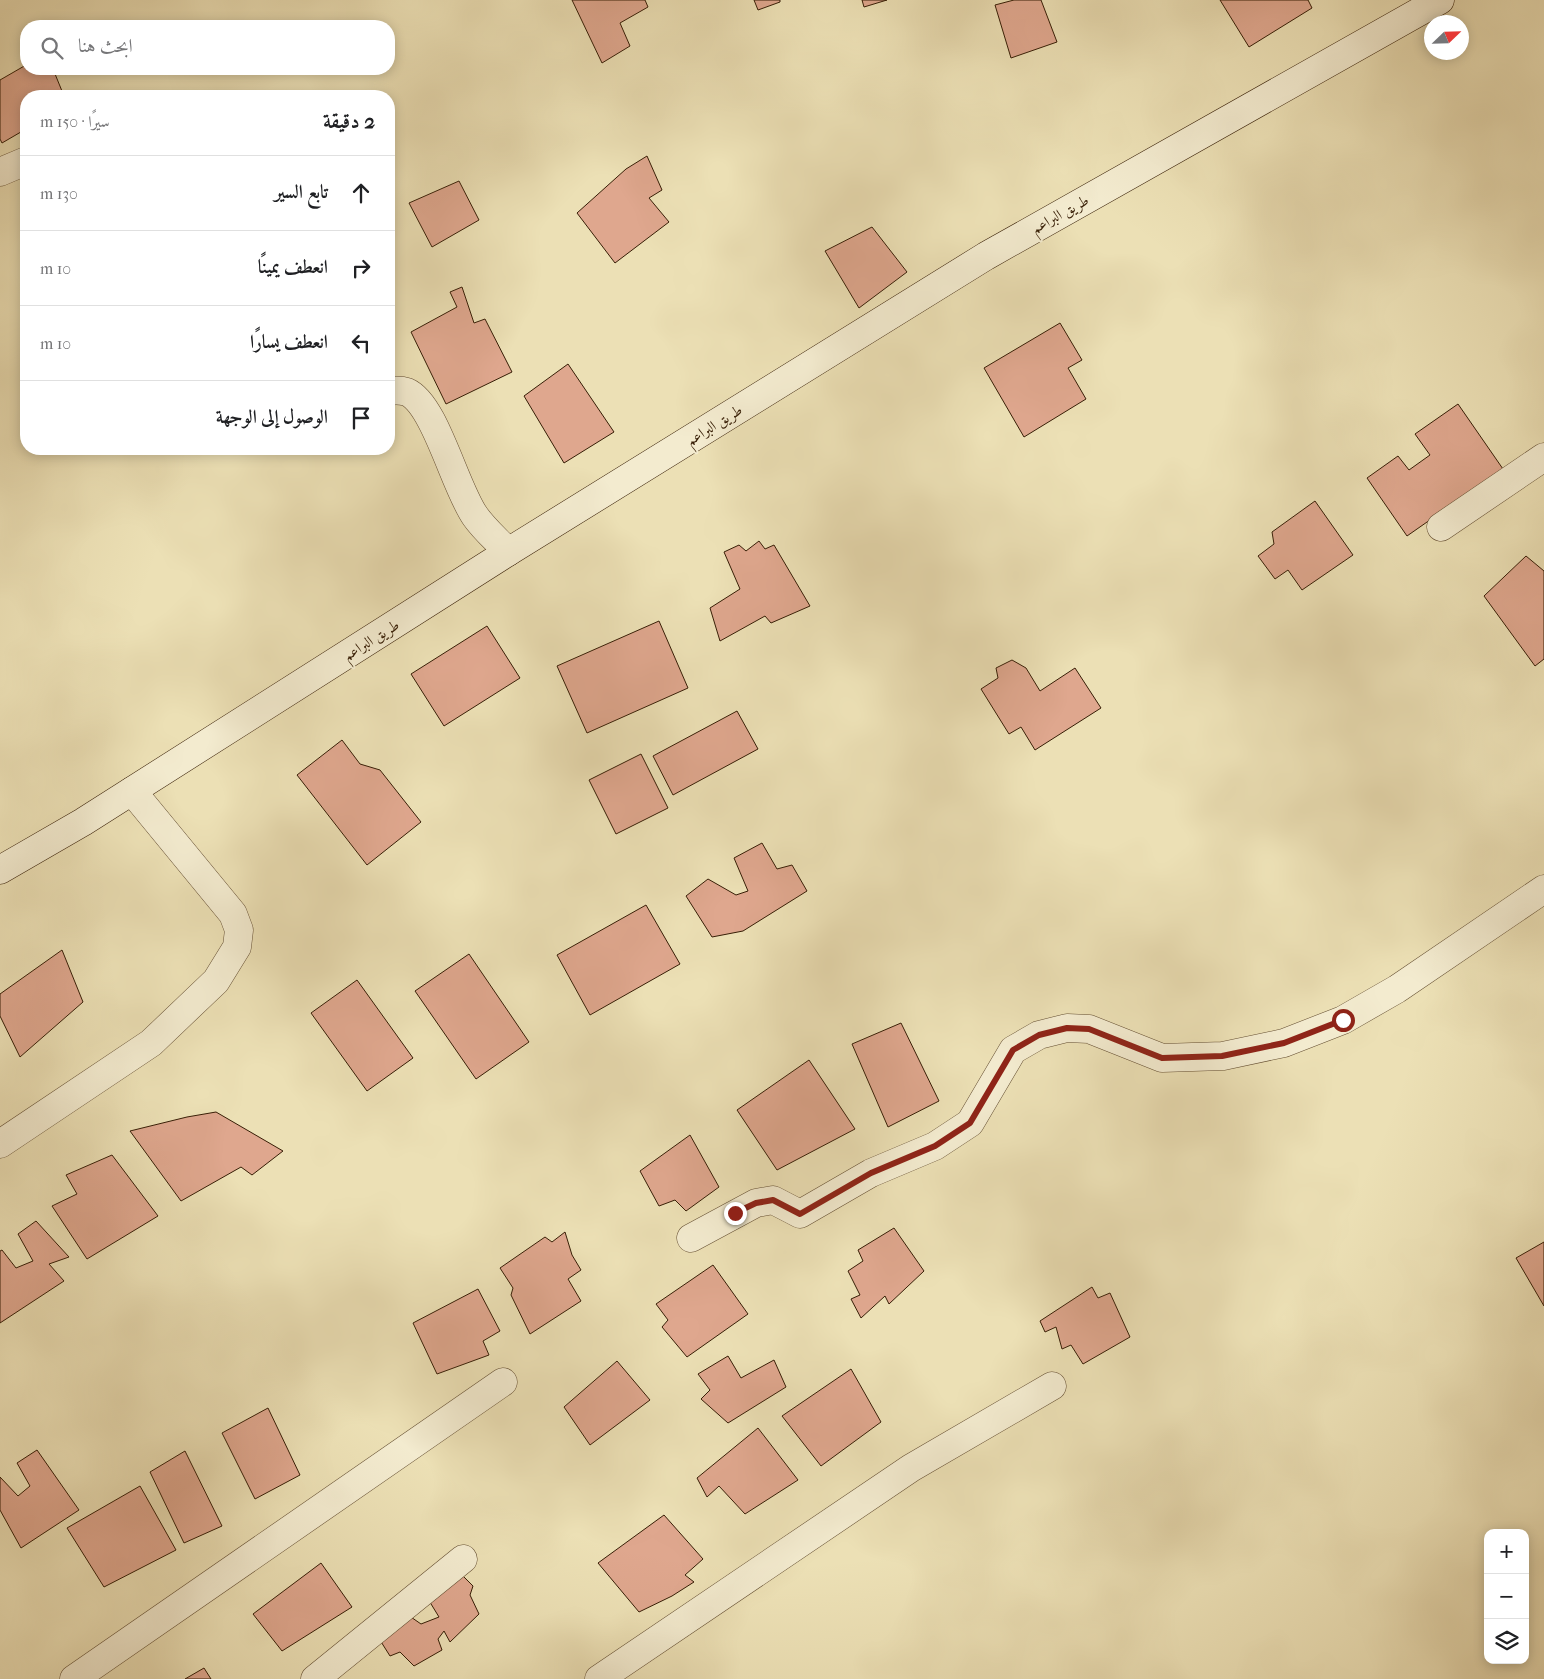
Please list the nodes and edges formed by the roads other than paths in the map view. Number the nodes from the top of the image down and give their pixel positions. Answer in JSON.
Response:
{"nodes":[{"id":1,"x":1440,"y":0,"type":"edge"},
{"id":2,"x":20,"y":164,"type":"edge"},
{"id":3,"x":0,"y":172,"type":"edge"},
{"id":4,"x":395,"y":390,"type":"edge"},
{"id":5,"x":1544,"y":457,"type":"edge"},
{"id":6,"x":1441,"y":526,"type":"dead end"},
{"id":7,"x":508,"y":552,"type":"junction"},
{"id":8,"x":132,"y":791,"type":"junction"},
{"id":9,"x":0,"y":870,"type":"edge"},
{"id":10,"x":1544,"y":889,"type":"edge"},
{"id":11,"x":0,"y":1144,"type":"edge"},
{"id":12,"x":691,"y":1238,"type":"dead end"},
{"id":13,"x":503,"y":1382,"type":"dead end"},
{"id":14,"x":1052,"y":1386,"type":"dead end"},
{"id":15,"x":463,"y":1559,"type":"dead end"},
{"id":16,"x":74,"y":1679,"type":"edge"},
{"id":17,"x":315,"y":1679,"type":"edge"},
{"id":18,"x":599,"y":1679,"type":"edge"}],
"edges":[{"from":1,"to":7,"type":"street","name":"طريق البراعم"},
{"from":2,"to":3,"type":"street"},
{"from":4,"to":7,"type":"street"},
{"from":5,"to":6,"type":"street"},
{"from":7,"to":8,"type":"street","name":"طريق البراعم"},
{"from":8,"to":9,"type":"street","name":"طريق البراعم"},
{"from":8,"to":11,"type":"street"},
{"from":10,"to":12,"type":"street"},
{"from":13,"to":16,"type":"street"},
{"from":14,"to":18,"type":"street"},
{"from":15,"to":17,"type":"street"}]}
